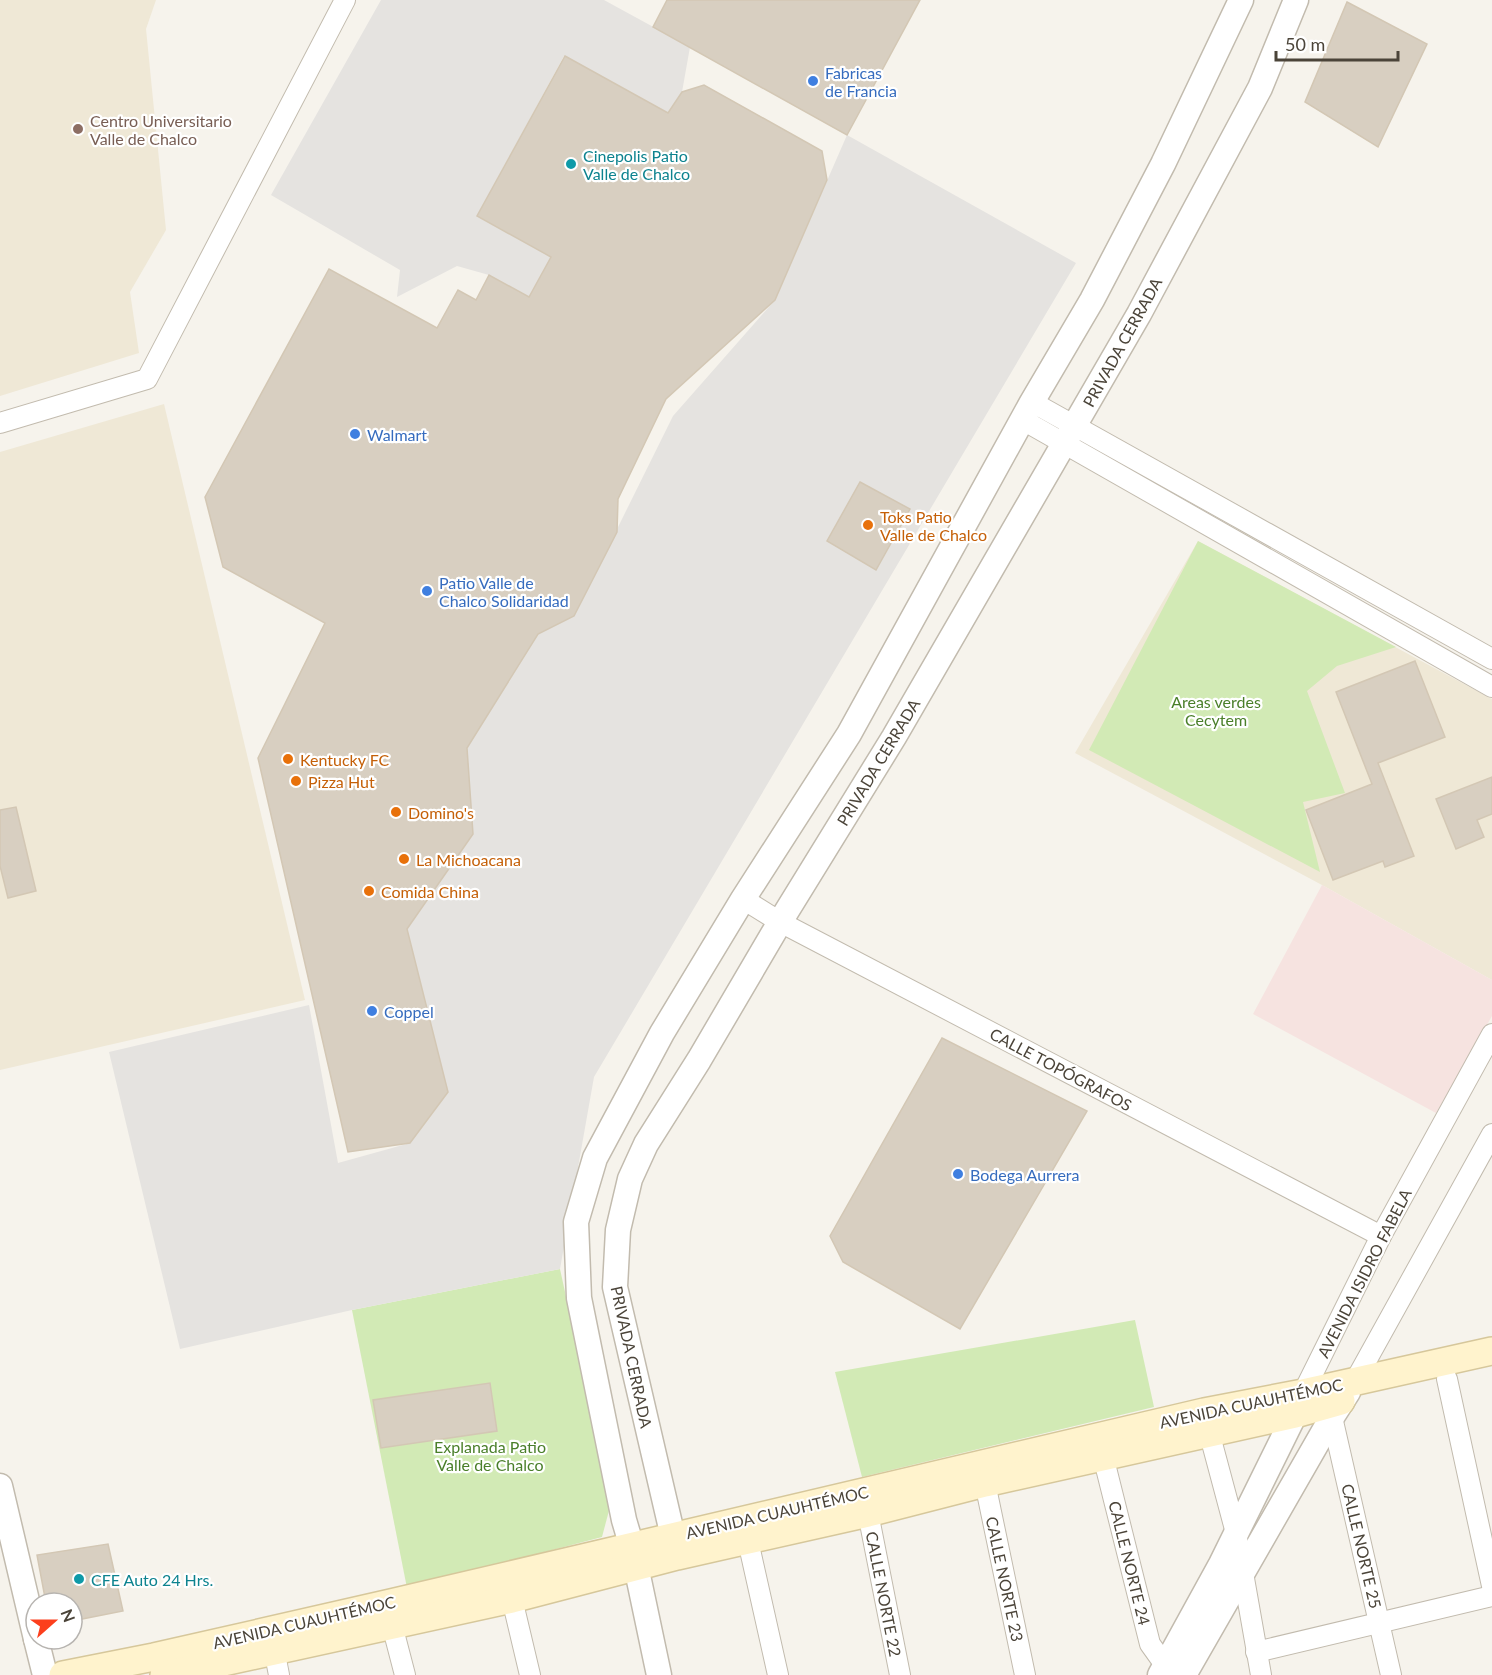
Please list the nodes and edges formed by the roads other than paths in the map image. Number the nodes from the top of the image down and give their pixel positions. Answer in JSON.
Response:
{"nodes":[{"id":1,"x":345,"y":0,"type":"edge"},
{"id":2,"x":1241,"y":0,"type":"edge"},
{"id":3,"x":1296,"y":0,"type":"edge"},
{"id":4,"x":1027,"y":411,"type":"junction"},
{"id":5,"x":0,"y":423,"type":"edge"},
{"id":6,"x":1069,"y":435,"type":"junction"},
{"id":7,"x":1377,"y":596,"type":"junction"},
{"id":8,"x":1366,"y":616,"type":"junction"},
{"id":9,"x":1492,"y":659,"type":"edge"},
{"id":10,"x":1492,"y":687,"type":"edge"},
{"id":11,"x":743,"y":899,"type":"junction"},
{"id":12,"x":780,"y":922,"type":"junction"},
{"id":13,"x":1492,"y":1034,"type":"edge"},
{"id":14,"x":1492,"y":1134,"type":"edge"},
{"id":15,"x":1381,"y":1236,"type":"junction"},
{"id":16,"x":1492,"y":1351,"type":"edge"},
{"id":17,"x":1492,"y":1368,"type":"edge"},
{"id":18,"x":1447,"y":1379,"type":"junction"},
{"id":19,"x":1343,"y":1400,"type":"junction"},
{"id":20,"x":1299,"y":1404,"type":"junction"},
{"id":21,"x":1209,"y":1432,"type":"junction"},
{"id":22,"x":1103,"y":1456,"type":"junction"},
{"id":23,"x":985,"y":1483,"type":"junction"},
{"id":24,"x":0,"y":1486,"type":"edge"},
{"id":25,"x":868,"y":1513,"type":"junction"},
{"id":26,"x":1236,"y":1533,"type":"junction"},
{"id":27,"x":748,"y":1540,"type":"junction"},
{"id":28,"x":675,"y":1546,"type":"junction"},
{"id":29,"x":634,"y":1557,"type":"junction"},
{"id":30,"x":1243,"y":1573,"type":"junction"},
{"id":31,"x":1492,"y":1586,"type":"edge"},
{"id":32,"x":25,"y":1591,"type":"edge"},
{"id":33,"x":1492,"y":1596,"type":"edge"},
{"id":34,"x":512,"y":1599,"type":"junction"},
{"id":35,"x":1380,"y":1623,"type":"junction"},
{"id":36,"x":392,"y":1625,"type":"junction"},
{"id":37,"x":39,"y":1651,"type":"edge"},
{"id":38,"x":1256,"y":1652,"type":"junction"},
{"id":39,"x":276,"y":1662,"type":"edge"},
{"id":40,"x":1170,"y":1672,"type":"edge"},
{"id":41,"x":45,"y":1675,"type":"edge"},
{"id":42,"x":63,"y":1675,"type":"edge"},
{"id":43,"x":164,"y":1675,"type":"edge"},
{"id":44,"x":405,"y":1675,"type":"edge"},
{"id":45,"x":530,"y":1675,"type":"edge"},
{"id":46,"x":659,"y":1675,"type":"edge"},
{"id":47,"x":778,"y":1675,"type":"edge"},
{"id":48,"x":900,"y":1675,"type":"edge"},
{"id":49,"x":1025,"y":1675,"type":"edge"},
{"id":50,"x":1261,"y":1675,"type":"edge"},
{"id":51,"x":1391,"y":1675,"type":"edge"}],
"edges":[{"from":1,"to":5,"type":"street"},
{"from":2,"to":4,"type":"street"},
{"from":3,"to":6,"type":"street","name":"PRIVADA CERRADA"},
{"from":4,"to":6,"type":"street"},
{"from":4,"to":11,"type":"street"},
{"from":6,"to":7,"type":"street"},
{"from":6,"to":8,"type":"street"},
{"from":6,"to":12,"type":"street","name":"PRIVADA CERRADA"},
{"from":7,"to":8,"type":"street"},
{"from":7,"to":9,"type":"street"},
{"from":8,"to":10,"type":"street"},
{"from":11,"to":12,"type":"street","name":"CALLE TOPÓGRAFOS"},
{"from":11,"to":29,"type":"street"},
{"from":12,"to":15,"type":"street","name":"CALLE TOPÓGRAFOS"},
{"from":12,"to":28,"type":"street","name":"PRIVADA CERRADA"},
{"from":13,"to":15,"type":"street","name":"AVENIDA ISIDRO FABELA"},
{"from":14,"to":19,"type":"street"},
{"from":15,"to":20,"type":"street","name":"AVENIDA ISIDRO FABELA"},
{"from":16,"to":19,"type":"main road","name":"AVENIDA CUAUHTÉMOC"},
{"from":17,"to":18,"type":"main road","name":"AVENIDA CUAUHTÉMOC"},
{"from":18,"to":19,"type":"main road","name":"AVENIDA CUAUHTÉMOC"},
{"from":18,"to":31,"type":"street"},
{"from":19,"to":20,"type":"main road","name":"AVENIDA CUAUHTÉMOC"},
{"from":19,"to":30,"type":"street"},
{"from":19,"to":35,"type":"street","name":"CALLE NORTE 25"},
{"from":20,"to":21,"type":"main road","name":"AVENIDA CUAUHTÉMOC"},
{"from":20,"to":26,"type":"street","name":"AVENIDA ISIDRO FABELA"},
{"from":20,"to":28,"type":"main road","name":"AVENIDA CUAUHTÉMOC"},
{"from":21,"to":22,"type":"main road","name":"AVENIDA CUAUHTÉMOC"},
{"from":21,"to":26,"type":"street"},
{"from":22,"to":23,"type":"main road","name":"AVENIDA CUAUHTÉMOC"},
{"from":22,"to":40,"type":"street","name":"CALLE NORTE 24"},
{"from":23,"to":25,"type":"main road","name":"AVENIDA CUAUHTÉMOC"},
{"from":23,"to":49,"type":"street","name":"CALLE NORTE 23"},
{"from":24,"to":32,"type":"street"},
{"from":25,"to":27,"type":"main road","name":"AVENIDA CUAUHTÉMOC"},
{"from":25,"to":48,"type":"street","name":"CALLE NORTE 22"},
{"from":26,"to":30,"type":"street"},
{"from":26,"to":40,"type":"street","name":"AVENIDA ISIDRO FABELA"},
{"from":27,"to":28,"type":"main road","name":"AVENIDA CUAUHTÉMOC"},
{"from":27,"to":47,"type":"street"},
{"from":28,"to":29,"type":"main road","name":"AVENIDA CUAUHTÉMOC"},
{"from":29,"to":34,"type":"main road","name":"AVENIDA CUAUHTÉMOC"},
{"from":29,"to":42,"type":"main road","name":"AVENIDA CUAUHTÉMOC"},
{"from":29,"to":46,"type":"street"},
{"from":30,"to":38,"type":"street"},
{"from":30,"to":40,"type":"street"},
{"from":33,"to":35,"type":"street"},
{"from":34,"to":36,"type":"main road","name":"AVENIDA CUAUHTÉMOC"},
{"from":34,"to":45,"type":"street"},
{"from":35,"to":38,"type":"street"},
{"from":35,"to":51,"type":"street","name":"CALLE NORTE 25"},
{"from":36,"to":39,"type":"main road","name":"AVENIDA CUAUHTÉMOC"},
{"from":36,"to":44,"type":"street"},
{"from":37,"to":41,"type":"street"},
{"from":38,"to":50,"type":"street"},
{"from":39,"to":43,"type":"main road","name":"AVENIDA CUAUHTÉMOC"}]}
